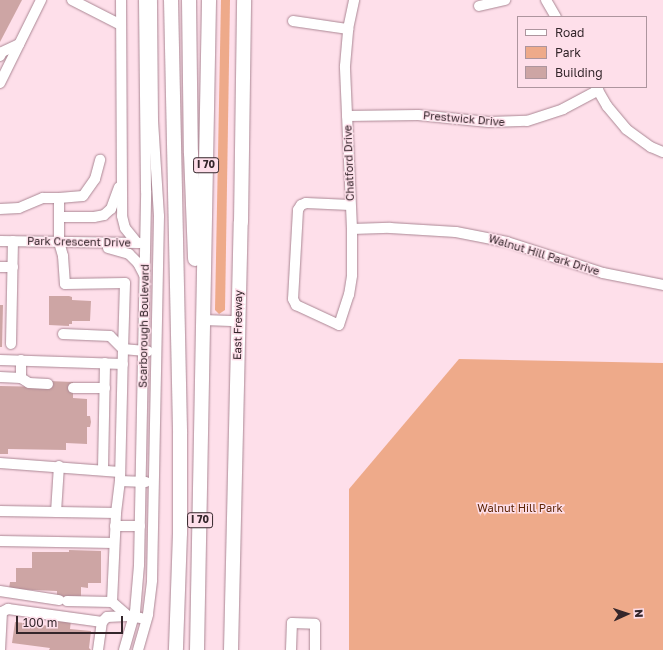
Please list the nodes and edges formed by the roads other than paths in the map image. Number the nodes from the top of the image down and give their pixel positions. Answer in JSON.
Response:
{"nodes":[{"id":1,"x":41,"y":0,"type":"edge"},
{"id":2,"x":72,"y":0,"type":"edge"},
{"id":3,"x":121,"y":0,"type":"edge"},
{"id":4,"x":144,"y":0,"type":"edge"},
{"id":5,"x":152,"y":0,"type":"edge"},
{"id":6,"x":171,"y":0,"type":"edge"},
{"id":7,"x":180,"y":0,"type":"edge"},
{"id":8,"x":190,"y":0,"type":"edge"},
{"id":9,"x":209,"y":0,"type":"edge"},
{"id":10,"x":244,"y":0,"type":"edge"},
{"id":11,"x":254,"y":0,"type":"edge"},
{"id":12,"x":354,"y":0,"type":"edge"},
{"id":13,"x":505,"y":0,"type":"edge"},
{"id":14,"x":546,"y":0,"type":"edge"},
{"id":15,"x":479,"y":6,"type":"dead end"},
{"id":16,"x":555,"y":16,"type":"edge"},
{"id":17,"x":293,"y":21,"type":"dead end"},
{"id":18,"x":121,"y":25,"type":"junction"},
{"id":19,"x":348,"y":29,"type":"junction"},
{"id":20,"x":19,"y":44,"type":"junction"},
{"id":21,"x":0,"y":56,"type":"edge"},
{"id":22,"x":0,"y":83,"type":"edge"},
{"id":23,"x":597,"y":88,"type":"edge"},
{"id":24,"x":347,"y":116,"type":"junction"},
{"id":25,"x":663,"y":152,"type":"edge"},
{"id":26,"x":100,"y":160,"type":"dead end"},
{"id":27,"x":122,"y":181,"type":"junction"},
{"id":28,"x":59,"y":198,"type":"junction"},
{"id":29,"x":350,"y":205,"type":"junction"},
{"id":30,"x":0,"y":208,"type":"edge"},
{"id":31,"x":59,"y":217,"type":"junction"},
{"id":32,"x":241,"y":222,"type":"junction"},
{"id":33,"x":352,"y":229,"type":"junction"},
{"id":34,"x":0,"y":241,"type":"edge"},
{"id":35,"x":13,"y":241,"type":"junction"},
{"id":36,"x":59,"y":242,"type":"junction"},
{"id":37,"x":78,"y":242,"type":"junction"},
{"id":38,"x":141,"y":243,"type":"junction"},
{"id":39,"x":158,"y":244,"type":"junction"},
{"id":40,"x":0,"y":267,"type":"edge"},
{"id":41,"x":13,"y":268,"type":"junction"},
{"id":42,"x":176,"y":271,"type":"junction"},
{"id":43,"x":145,"y":278,"type":"junction"},
{"id":44,"x":663,"y":285,"type":"edge"},
{"id":45,"x":203,"y":320,"type":"junction"},
{"id":46,"x":238,"y":321,"type":"junction"},
{"id":47,"x":63,"y":334,"type":"dead end"},
{"id":48,"x":11,"y":344,"type":"dead end"},
{"id":49,"x":123,"y":350,"type":"junction"},
{"id":50,"x":143,"y":351,"type":"junction"},
{"id":51,"x":156,"y":352,"type":"junction"},
{"id":52,"x":0,"y":360,"type":"edge"},
{"id":53,"x":21,"y":360,"type":"junction"},
{"id":54,"x":105,"y":363,"type":"junction"},
{"id":55,"x":123,"y":364,"type":"junction"},
{"id":56,"x":0,"y":377,"type":"edge"},
{"id":57,"x":21,"y":378,"type":"junction"},
{"id":58,"x":48,"y":384,"type":"dead end"},
{"id":59,"x":73,"y":388,"type":"dead end"},
{"id":60,"x":105,"y":388,"type":"junction"},
{"id":61,"x":0,"y":462,"type":"edge"},
{"id":62,"x":59,"y":466,"type":"junction"},
{"id":63,"x":103,"y":469,"type":"junction"},
{"id":64,"x":120,"y":476,"type":"junction"},
{"id":65,"x":141,"y":482,"type":"junction"},
{"id":66,"x":154,"y":482,"type":"junction"},
{"id":67,"x":0,"y":511,"type":"edge"},
{"id":68,"x":56,"y":512,"type":"junction"},
{"id":69,"x":116,"y":513,"type":"junction"},
{"id":70,"x":115,"y":526,"type":"junction"},
{"id":71,"x":140,"y":526,"type":"junction"},
{"id":72,"x":0,"y":542,"type":"edge"},
{"id":73,"x":114,"y":543,"type":"junction"},
{"id":74,"x":0,"y":591,"type":"edge"},
{"id":75,"x":112,"y":602,"type":"junction"},
{"id":76,"x":131,"y":616,"type":"junction"},
{"id":77,"x":147,"y":619,"type":"junction"},
{"id":78,"x":102,"y":622,"type":"junction"},
{"id":79,"x":0,"y":650,"type":"edge"},
{"id":80,"x":98,"y":650,"type":"edge"},
{"id":81,"x":124,"y":650,"type":"edge"},
{"id":82,"x":138,"y":650,"type":"edge"},
{"id":83,"x":176,"y":650,"type":"edge"},
{"id":84,"x":197,"y":650,"type":"edge"},
{"id":85,"x":231,"y":650,"type":"edge"},
{"id":86,"x":291,"y":650,"type":"edge"},
{"id":87,"x":315,"y":650,"type":"edge"}],
"edges":[{"from":1,"to":20,"type":"street"},
{"from":2,"to":18,"type":"street"},
{"from":3,"to":18,"type":"street"},
{"from":4,"to":38,"type":"street","name":"Scarborough Boulevard"},
{"from":5,"to":39,"type":"street","name":"Scarborough Boulevard"},
{"from":6,"to":42,"type":"highway"},
{"from":7,"to":42,"type":"highway"},
{"from":8,"to":45,"type":"highway"},
{"from":9,"to":45,"type":"highway","number":"I 70"},
{"from":10,"to":32,"type":"highway","name":"East Freeway"},
{"from":11,"to":32,"type":"highway"},
{"from":12,"to":19,"type":"street","name":"Chatford Drive"},
{"from":13,"to":15,"type":"street"},
{"from":14,"to":16,"type":"street"},
{"from":17,"to":19,"type":"street"},
{"from":18,"to":27,"type":"street"},
{"from":19,"to":24,"type":"street","name":"Chatford Drive"},
{"from":20,"to":21,"type":"street"},
{"from":20,"to":22,"type":"street"},
{"from":23,"to":24,"type":"street","name":"Prestwick Drive"},
{"from":23,"to":25,"type":"street"},
{"from":24,"to":29,"type":"street","name":"Chatford Drive"},
{"from":26,"to":28,"type":"street"},
{"from":27,"to":31,"type":"street"},
{"from":27,"to":38,"type":"street"},
{"from":28,"to":30,"type":"street"},
{"from":28,"to":31,"type":"street"},
{"from":29,"to":33,"type":"street","name":"Chatford Drive"},
{"from":29,"to":33,"type":"street","name":"Chatford Drive"},
{"from":31,"to":36,"type":"street"},
{"from":32,"to":46,"type":"highway","name":"East Freeway"},
{"from":33,"to":44,"type":"street","name":"Walnut Hill Park Drive"},
{"from":34,"to":35,"type":"street","name":"Park Crescent Drive"},
{"from":35,"to":36,"type":"street","name":"Park Crescent Drive"},
{"from":35,"to":41,"type":"street"},
{"from":36,"to":37,"type":"street","name":"Park Crescent Drive"},
{"from":36,"to":49,"type":"street"},
{"from":37,"to":38,"type":"street","name":"Park Crescent Drive"},
{"from":37,"to":43,"type":"street"},
{"from":38,"to":39,"type":"street","name":"Park Crescent Drive"},
{"from":38,"to":43,"type":"street","name":"Scarborough Boulevard"},
{"from":39,"to":51,"type":"street","name":"Scarborough Boulevard"},
{"from":40,"to":41,"type":"street"},
{"from":41,"to":48,"type":"street"},
{"from":42,"to":83,"type":"highway"},
{"from":43,"to":50,"type":"street","name":"Scarborough Boulevard"},
{"from":45,"to":46,"type":"street"},
{"from":45,"to":84,"type":"highway","number":"I 70"},
{"from":46,"to":85,"type":"highway","name":"East Freeway"},
{"from":47,"to":49,"type":"street"},
{"from":49,"to":50,"type":"street"},
{"from":49,"to":55,"type":"street"},
{"from":50,"to":51,"type":"street"},
{"from":50,"to":65,"type":"street","name":"Scarborough Boulevard"},
{"from":51,"to":66,"type":"street","name":"Scarborough Boulevard"},
{"from":52,"to":53,"type":"street"},
{"from":53,"to":54,"type":"street"},
{"from":53,"to":57,"type":"street"},
{"from":54,"to":55,"type":"street"},
{"from":54,"to":60,"type":"street"},
{"from":55,"to":64,"type":"street"},
{"from":56,"to":57,"type":"street"},
{"from":57,"to":58,"type":"street"},
{"from":59,"to":60,"type":"street"},
{"from":60,"to":63,"type":"street"},
{"from":61,"to":62,"type":"street"},
{"from":62,"to":63,"type":"street"},
{"from":62,"to":68,"type":"street"},
{"from":63,"to":64,"type":"street"},
{"from":64,"to":65,"type":"street"},
{"from":64,"to":69,"type":"street"},
{"from":65,"to":66,"type":"street"},
{"from":65,"to":71,"type":"street","name":"Scarborough Boulevard"},
{"from":66,"to":77,"type":"street","name":"Scarborough Boulevard"},
{"from":67,"to":68,"type":"street"},
{"from":68,"to":69,"type":"street"},
{"from":69,"to":70,"type":"street"},
{"from":70,"to":71,"type":"street"},
{"from":70,"to":73,"type":"street"},
{"from":71,"to":76,"type":"street","name":"Scarborough Boulevard"},
{"from":72,"to":73,"type":"street"},
{"from":73,"to":75,"type":"street"},
{"from":74,"to":75,"type":"street"},
{"from":75,"to":76,"type":"street"},
{"from":76,"to":77,"type":"street"},
{"from":76,"to":78,"type":"street"},
{"from":76,"to":81,"type":"street","name":"Scarborough Boulevard"},
{"from":77,"to":82,"type":"street","name":"Scarborough Boulevard"},
{"from":78,"to":79,"type":"street"},
{"from":78,"to":80,"type":"street"},
{"from":86,"to":87,"type":"street"}]}
